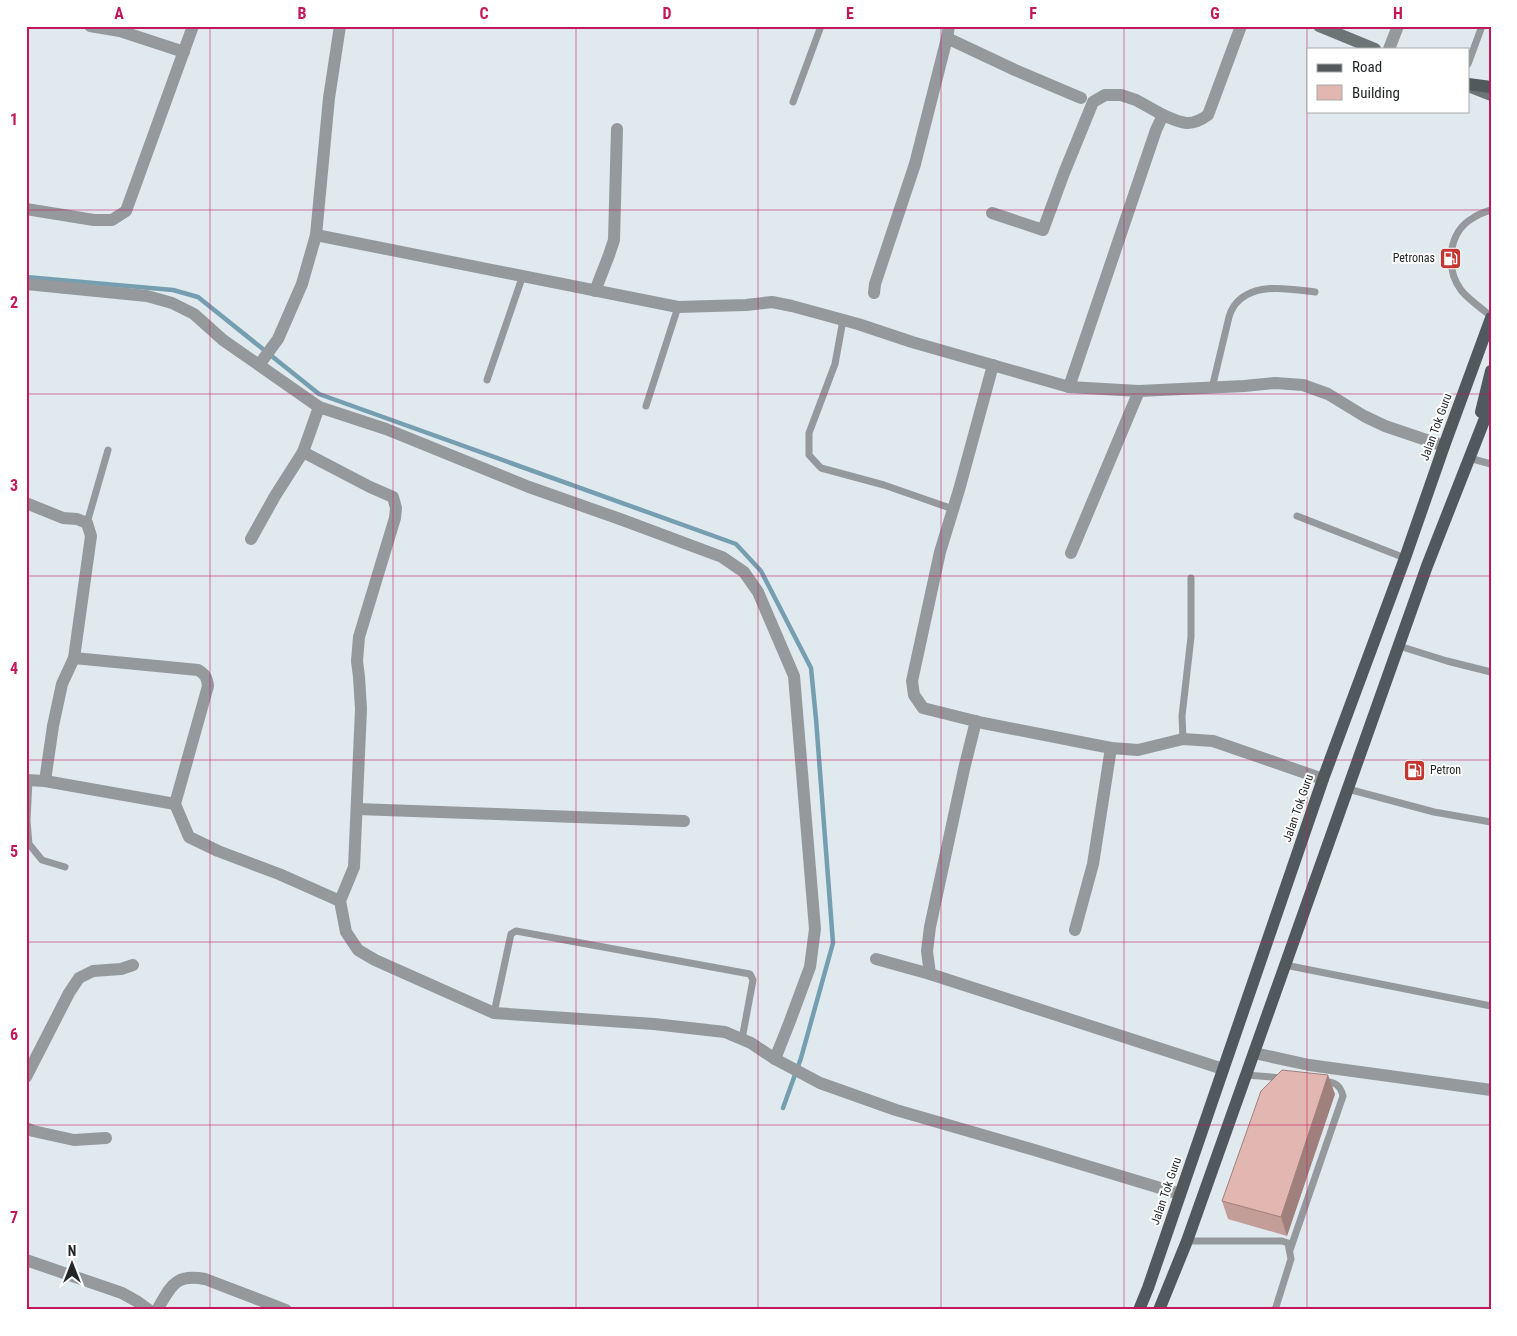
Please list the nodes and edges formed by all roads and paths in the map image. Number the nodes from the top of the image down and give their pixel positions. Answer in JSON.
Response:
{"nodes":[{"id":1,"x":90,"y":26,"type":"edge"},
{"id":2,"x":194,"y":26,"type":"edge"},
{"id":3,"x":340,"y":26,"type":"edge"},
{"id":4,"x":821,"y":26,"type":"edge"},
{"id":5,"x":1241,"y":26,"type":"edge"},
{"id":6,"x":1319,"y":26,"type":"edge"},
{"id":7,"x":1398,"y":26,"type":"edge"},
{"id":8,"x":1482,"y":26,"type":"edge"},
{"id":9,"x":948,"y":32,"type":"edge"},
{"id":10,"x":1373,"y":48,"type":"edge"},
{"id":11,"x":1389,"y":48,"type":"edge"},
{"id":12,"x":184,"y":52,"type":"junction"},
{"id":13,"x":1470,"y":59,"type":"edge"},
{"id":14,"x":1470,"y":85,"type":"edge"},
{"id":15,"x":1470,"y":86,"type":"edge"},
{"id":16,"x":1491,"y":87,"type":"edge"},
{"id":17,"x":1491,"y":95,"type":"edge"},
{"id":18,"x":1081,"y":98,"type":"dead end"},
{"id":19,"x":793,"y":102,"type":"dead end"},
{"id":20,"x":1164,"y":114,"type":"junction"},
{"id":21,"x":617,"y":129,"type":"dead end"},
{"id":22,"x":26,"y":209,"type":"edge"},
{"id":23,"x":1491,"y":210,"type":"edge"},
{"id":24,"x":992,"y":213,"type":"dead end"},
{"id":25,"x":316,"y":235,"type":"junction"},
{"id":26,"x":523,"y":275,"type":"junction"},
{"id":27,"x":26,"y":284,"type":"edge"},
{"id":28,"x":595,"y":291,"type":"junction"},
{"id":29,"x":1315,"y":292,"type":"dead end"},
{"id":30,"x":874,"y":293,"type":"dead end"},
{"id":31,"x":678,"y":307,"type":"junction"},
{"id":32,"x":1491,"y":317,"type":"edge"},
{"id":33,"x":843,"y":320,"type":"junction"},
{"id":34,"x":261,"y":361,"type":"junction"},
{"id":35,"x":993,"y":364,"type":"junction"},
{"id":36,"x":1491,"y":371,"type":"edge"},
{"id":37,"x":487,"y":380,"type":"dead end"},
{"id":38,"x":1069,"y":387,"type":"junction"},
{"id":39,"x":1212,"y":388,"type":"junction"},
{"id":40,"x":1139,"y":392,"type":"junction"},
{"id":41,"x":1491,"y":403,"type":"edge"},
{"id":42,"x":646,"y":406,"type":"dead end"},
{"id":43,"x":319,"y":407,"type":"junction"},
{"id":44,"x":1444,"y":446,"type":"junction"},
{"id":45,"x":108,"y":450,"type":"dead end"},
{"id":46,"x":303,"y":452,"type":"junction"},
{"id":47,"x":1469,"y":458,"type":"junction"},
{"id":48,"x":1491,"y":464,"type":"edge"},
{"id":49,"x":26,"y":503,"type":"edge"},
{"id":50,"x":953,"y":509,"type":"junction"},
{"id":51,"x":1297,"y":516,"type":"dead end"},
{"id":52,"x":87,"y":523,"type":"junction"},
{"id":53,"x":251,"y":539,"type":"dead end"},
{"id":54,"x":1071,"y":553,"type":"dead end"},
{"id":55,"x":1405,"y":558,"type":"junction"},
{"id":56,"x":1191,"y":578,"type":"dead end"},
{"id":57,"x":1398,"y":646,"type":"junction"},
{"id":58,"x":74,"y":658,"type":"junction"},
{"id":59,"x":1491,"y":672,"type":"edge"},
{"id":60,"x":976,"y":722,"type":"junction"},
{"id":61,"x":1183,"y":739,"type":"junction"},
{"id":62,"x":1111,"y":748,"type":"junction"},
{"id":63,"x":1323,"y":779,"type":"junction"},
{"id":64,"x":28,"y":780,"type":"edge"},
{"id":65,"x":45,"y":781,"type":"junction"},
{"id":66,"x":1348,"y":789,"type":"junction"},
{"id":67,"x":175,"y":804,"type":"junction"},
{"id":68,"x":357,"y":809,"type":"junction"},
{"id":69,"x":684,"y":821,"type":"dead end"},
{"id":70,"x":1491,"y":822,"type":"edge"},
{"id":71,"x":65,"y":867,"type":"dead end"},
{"id":72,"x":340,"y":901,"type":"junction"},
{"id":73,"x":1075,"y":930,"type":"dead end"},
{"id":74,"x":876,"y":959,"type":"dead end"},
{"id":75,"x":132,"y":964,"type":"dead end"},
{"id":76,"x":1285,"y":965,"type":"junction"},
{"id":77,"x":930,"y":974,"type":"junction"},
{"id":78,"x":1491,"y":1006,"type":"edge"},
{"id":79,"x":494,"y":1013,"type":"junction"},
{"id":80,"x":742,"y":1039,"type":"junction"},
{"id":81,"x":1254,"y":1053,"type":"junction"},
{"id":82,"x":778,"y":1060,"type":"junction"},
{"id":83,"x":1223,"y":1069,"type":"junction"},
{"id":84,"x":1246,"y":1075,"type":"junction"},
{"id":85,"x":26,"y":1077,"type":"edge"},
{"id":86,"x":1293,"y":1079,"type":"edge"},
{"id":87,"x":1312,"y":1080,"type":"edge"},
{"id":88,"x":1491,"y":1090,"type":"edge"},
{"id":89,"x":26,"y":1128,"type":"edge"},
{"id":90,"x":106,"y":1138,"type":"dead end"},
{"id":91,"x":1180,"y":1194,"type":"junction"},
{"id":92,"x":1187,"y":1241,"type":"junction"},
{"id":93,"x":1290,"y":1250,"type":"junction"},
{"id":94,"x":26,"y":1260,"type":"edge"},
{"id":95,"x":1159,"y":1309,"type":"edge"},
{"id":96,"x":148,"y":1310,"type":"edge"},
{"id":97,"x":157,"y":1310,"type":"edge"},
{"id":98,"x":286,"y":1310,"type":"edge"},
{"id":99,"x":1139,"y":1310,"type":"edge"},
{"id":100,"x":1275,"y":1310,"type":"edge"}],
"edges":[{"from":1,"to":12,"type":"street"},
{"from":2,"to":12,"type":"street"},
{"from":3,"to":25,"type":"street"},
{"from":4,"to":19,"type":"lane"},
{"from":5,"to":20,"type":"street"},
{"from":6,"to":10,"type":"main road"},
{"from":7,"to":11,"type":"street"},
{"from":8,"to":13,"type":"lane"},
{"from":9,"to":18,"type":"street"},
{"from":9,"to":30,"type":"street"},
{"from":12,"to":22,"type":"street"},
{"from":14,"to":16,"type":"main road"},
{"from":15,"to":17,"type":"main road"},
{"from":20,"to":24,"type":"street"},
{"from":20,"to":38,"type":"street"},
{"from":21,"to":28,"type":"street"},
{"from":23,"to":32,"type":"lane"},
{"from":25,"to":26,"type":"street"},
{"from":25,"to":34,"type":"street"},
{"from":26,"to":28,"type":"street"},
{"from":26,"to":37,"type":"lane"},
{"from":27,"to":34,"type":"street"},
{"from":28,"to":31,"type":"street"},
{"from":29,"to":39,"type":"lane"},
{"from":31,"to":33,"type":"street"},
{"from":31,"to":42,"type":"lane"},
{"from":32,"to":44,"type":"main road","name":"Jalan Tok Guru"},
{"from":33,"to":35,"type":"street"},
{"from":33,"to":50,"type":"lane"},
{"from":34,"to":43,"type":"street"},
{"from":35,"to":38,"type":"street"},
{"from":35,"to":50,"type":"street"},
{"from":36,"to":47,"type":"main road"},
{"from":38,"to":40,"type":"street"},
{"from":39,"to":40,"type":"street"},
{"from":39,"to":44,"type":"street"},
{"from":40,"to":54,"type":"street"},
{"from":41,"to":47,"type":"main road"},
{"from":43,"to":46,"type":"street"},
{"from":43,"to":82,"type":"street"},
{"from":44,"to":55,"type":"main road","name":"Jalan Tok Guru"},
{"from":45,"to":52,"type":"lane"},
{"from":46,"to":53,"type":"street"},
{"from":46,"to":68,"type":"street"},
{"from":47,"to":48,"type":"lane"},
{"from":47,"to":57,"type":"main road"},
{"from":49,"to":52,"type":"street"},
{"from":50,"to":60,"type":"street"},
{"from":51,"to":55,"type":"lane"},
{"from":52,"to":58,"type":"street"},
{"from":55,"to":63,"type":"main road","name":"Jalan Tok Guru"},
{"from":56,"to":61,"type":"lane"},
{"from":57,"to":59,"type":"lane"},
{"from":57,"to":66,"type":"main road"},
{"from":58,"to":65,"type":"street"},
{"from":58,"to":67,"type":"street"},
{"from":60,"to":62,"type":"street"},
{"from":60,"to":77,"type":"street"},
{"from":61,"to":62,"type":"street"},
{"from":61,"to":63,"type":"street"},
{"from":62,"to":73,"type":"street"},
{"from":63,"to":83,"type":"main road","name":"Jalan Tok Guru"},
{"from":64,"to":65,"type":"street"},
{"from":64,"to":71,"type":"lane"},
{"from":65,"to":67,"type":"street"},
{"from":66,"to":70,"type":"lane"},
{"from":66,"to":76,"type":"main road"},
{"from":67,"to":72,"type":"street"},
{"from":68,"to":69,"type":"street"},
{"from":68,"to":72,"type":"street"},
{"from":72,"to":79,"type":"street"},
{"from":74,"to":77,"type":"street"},
{"from":75,"to":85,"type":"street"},
{"from":76,"to":78,"type":"lane"},
{"from":76,"to":81,"type":"main road"},
{"from":77,"to":83,"type":"street"},
{"from":79,"to":80,"type":"street"},
{"from":79,"to":80,"type":"lane"},
{"from":80,"to":82,"type":"street"},
{"from":81,"to":84,"type":"main road"},
{"from":81,"to":88,"type":"street"},
{"from":82,"to":91,"type":"street"},
{"from":83,"to":91,"type":"main road","name":"Jalan Tok Guru"},
{"from":84,"to":86,"type":"lane"},
{"from":84,"to":92,"type":"main road"},
{"from":87,"to":93,"type":"lane"},
{"from":89,"to":90,"type":"street"},
{"from":91,"to":99,"type":"main road","name":"Jalan Tok Guru"},
{"from":92,"to":93,"type":"lane"},
{"from":92,"to":95,"type":"main road"},
{"from":93,"to":100,"type":"lane"},
{"from":94,"to":96,"type":"street"},
{"from":97,"to":98,"type":"street"}]}
